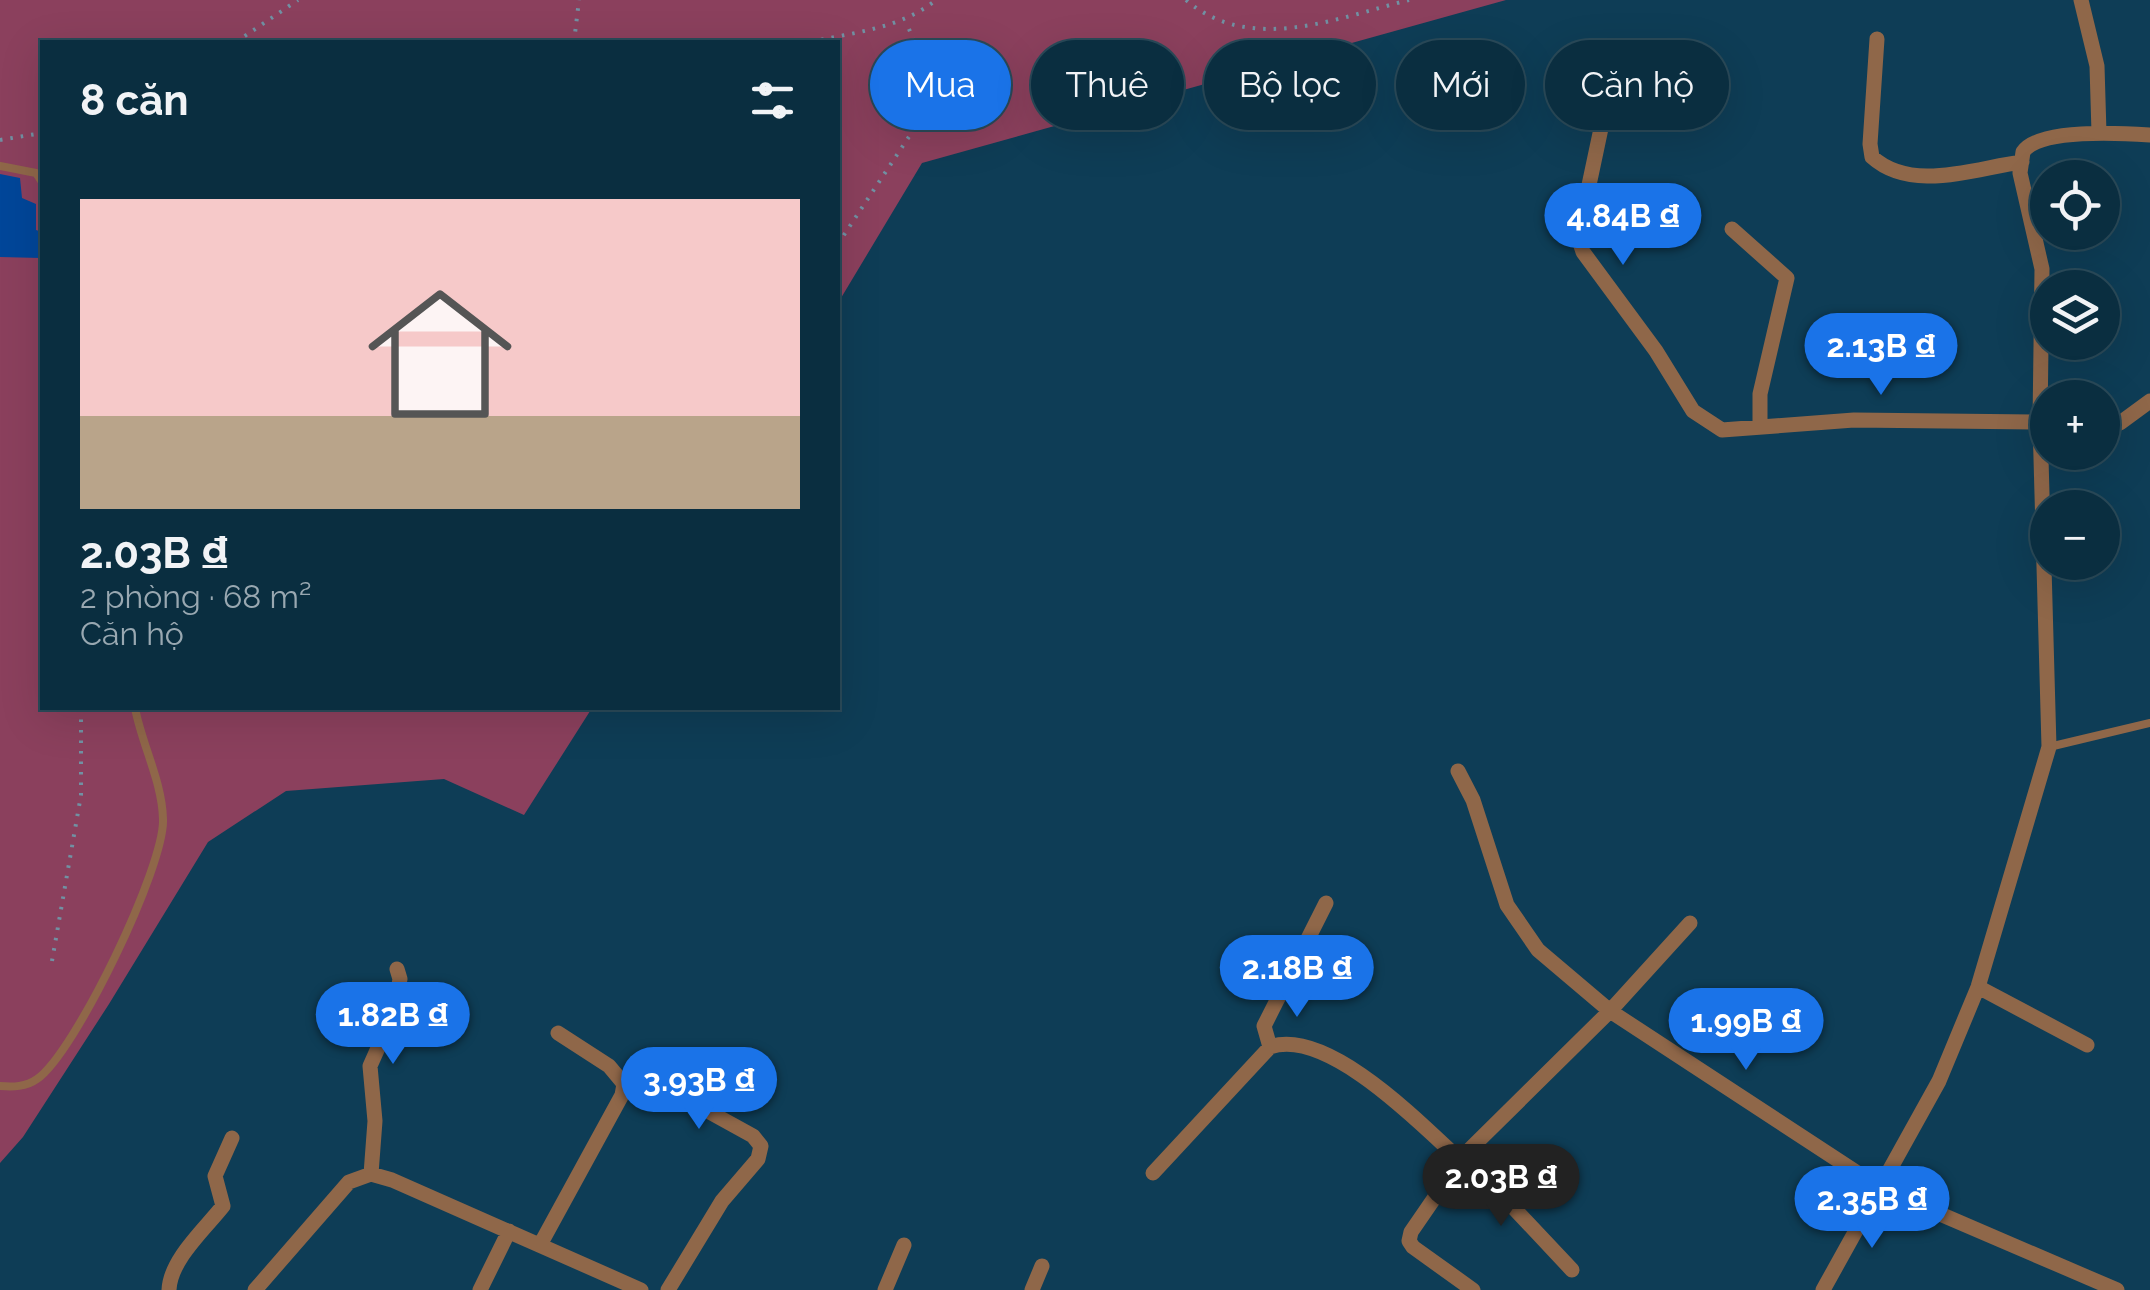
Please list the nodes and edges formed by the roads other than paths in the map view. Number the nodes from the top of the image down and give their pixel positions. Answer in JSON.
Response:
{"nodes":[{"id":1,"x":2082,"y":0,"type":"edge"},
{"id":2,"x":1876,"y":39,"type":"dead end"},
{"id":3,"x":1599,"y":130,"type":"edge"},
{"id":4,"x":2099,"y":133,"type":"junction"},
{"id":5,"x":2150,"y":134,"type":"edge"},
{"id":6,"x":2022,"y":162,"type":"junction"},
{"id":7,"x":0,"y":166,"type":"edge"},
{"id":8,"x":40,"y":179,"type":"edge"},
{"id":9,"x":1732,"y":229,"type":"dead end"},
{"id":10,"x":2043,"y":380,"type":"edge"},
{"id":11,"x":2150,"y":402,"type":"edge"},
{"id":12,"x":2120,"y":423,"type":"edge"},
{"id":13,"x":1760,"y":426,"type":"junction"},
{"id":14,"x":2030,"y":427,"type":"edge"},
{"id":15,"x":2044,"y":470,"type":"edge"},
{"id":16,"x":136,"y":710,"type":"edge"},
{"id":17,"x":2150,"y":724,"type":"edge"},
{"id":18,"x":2049,"y":747,"type":"junction"},
{"id":19,"x":1458,"y":770,"type":"dead end"},
{"id":20,"x":1326,"y":903,"type":"dead end"},
{"id":21,"x":1690,"y":923,"type":"dead end"},
{"id":22,"x":397,"y":969,"type":"dead end"},
{"id":23,"x":1978,"y":986,"type":"junction"},
{"id":24,"x":1610,"y":1011,"type":"junction"},
{"id":25,"x":558,"y":1034,"type":"dead end"},
{"id":26,"x":2087,"y":1045,"type":"dead end"},
{"id":27,"x":1270,"y":1047,"type":"junction"},
{"id":28,"x":0,"y":1086,"type":"edge"},
{"id":29,"x":666,"y":1088,"type":"dead end"},
{"id":30,"x":232,"y":1138,"type":"dead end"},
{"id":31,"x":1462,"y":1157,"type":"junction"},
{"id":32,"x":1153,"y":1173,"type":"dead end"},
{"id":33,"x":371,"y":1174,"type":"junction"},
{"id":34,"x":1882,"y":1189,"type":"junction"},
{"id":35,"x":508,"y":1231,"type":"junction"},
{"id":36,"x":540,"y":1245,"type":"junction"},
{"id":37,"x":904,"y":1246,"type":"dead end"},
{"id":38,"x":1042,"y":1266,"type":"dead end"},
{"id":39,"x":1572,"y":1270,"type":"dead end"},
{"id":40,"x":169,"y":1290,"type":"edge"},
{"id":41,"x":254,"y":1290,"type":"edge"},
{"id":42,"x":480,"y":1290,"type":"edge"},
{"id":43,"x":641,"y":1290,"type":"edge"},
{"id":44,"x":668,"y":1290,"type":"edge"},
{"id":45,"x":885,"y":1290,"type":"edge"},
{"id":46,"x":1032,"y":1290,"type":"edge"},
{"id":47,"x":1473,"y":1290,"type":"edge"},
{"id":48,"x":1823,"y":1290,"type":"edge"},
{"id":49,"x":2117,"y":1290,"type":"edge"}],
"edges":[{"from":1,"to":4,"type":"street"},
{"from":2,"to":6,"type":"street"},
{"from":3,"to":13,"type":"street"},
{"from":4,"to":5,"type":"street"},
{"from":4,"to":6,"type":"street"},
{"from":6,"to":10,"type":"street"},
{"from":7,"to":8,"type":"lane"},
{"from":9,"to":13,"type":"street"},
{"from":11,"to":12,"type":"street"},
{"from":13,"to":14,"type":"street"},
{"from":15,"to":18,"type":"street"},
{"from":16,"to":28,"type":"lane"},
{"from":17,"to":18,"type":"lane"},
{"from":18,"to":23,"type":"street"},
{"from":19,"to":24,"type":"street"},
{"from":20,"to":27,"type":"street"},
{"from":21,"to":24,"type":"street"},
{"from":22,"to":33,"type":"street"},
{"from":23,"to":26,"type":"street"},
{"from":23,"to":34,"type":"street"},
{"from":24,"to":31,"type":"street"},
{"from":24,"to":34,"type":"street"},
{"from":25,"to":36,"type":"street"},
{"from":27,"to":31,"type":"street"},
{"from":27,"to":32,"type":"street"},
{"from":29,"to":44,"type":"street"},
{"from":30,"to":40,"type":"street"},
{"from":31,"to":39,"type":"street"},
{"from":31,"to":47,"type":"street"},
{"from":33,"to":35,"type":"street"},
{"from":33,"to":41,"type":"street"},
{"from":34,"to":48,"type":"street"},
{"from":34,"to":49,"type":"street"},
{"from":35,"to":36,"type":"street"},
{"from":35,"to":42,"type":"street"},
{"from":36,"to":43,"type":"street"},
{"from":37,"to":45,"type":"street"},
{"from":38,"to":46,"type":"street"}]}
